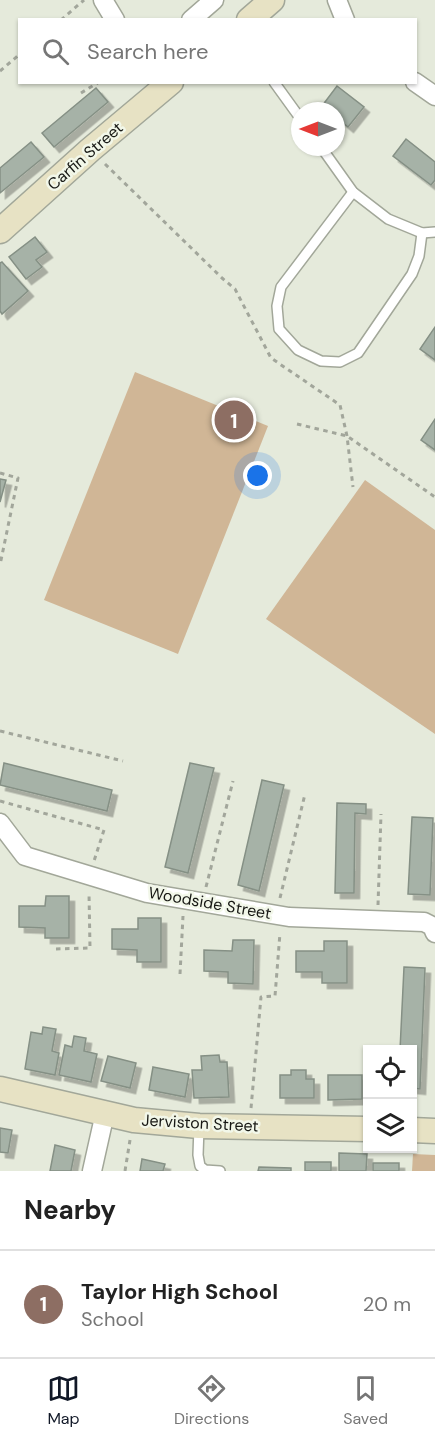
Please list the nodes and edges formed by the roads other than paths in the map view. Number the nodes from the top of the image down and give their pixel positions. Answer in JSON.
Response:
{"nodes":[{"id":1,"x":103,"y":0,"type":"edge"},
{"id":2,"x":214,"y":0,"type":"edge"},
{"id":3,"x":272,"y":0,"type":"edge"},
{"id":4,"x":114,"y":18,"type":"edge"},
{"id":5,"x":193,"y":18,"type":"edge"},
{"id":6,"x":251,"y":18,"type":"edge"},
{"id":7,"x":417,"y":83,"type":"edge"},
{"id":8,"x":275,"y":84,"type":"edge"},
{"id":9,"x":160,"y":86,"type":"edge"},
{"id":10,"x":435,"y":96,"type":"edge"},
{"id":11,"x":291,"y":106,"type":"edge"},
{"id":12,"x":327,"y":156,"type":"edge"},
{"id":13,"x":353,"y":192,"type":"junction"},
{"id":14,"x":0,"y":231,"type":"edge"},
{"id":15,"x":435,"y":232,"type":"edge"},
{"id":16,"x":422,"y":233,"type":"junction"},
{"id":17,"x":0,"y":823,"type":"edge"},
{"id":18,"x":434,"y":928,"type":"edge"},
{"id":19,"x":0,"y":1089,"type":"edge"},
{"id":20,"x":105,"y":1113,"type":"junction"},
{"id":21,"x":199,"y":1126,"type":"junction"},
{"id":22,"x":363,"y":1129,"type":"edge"},
{"id":23,"x":417,"y":1130,"type":"edge"},
{"id":24,"x":435,"y":1131,"type":"edge"},
{"id":25,"x":92,"y":1171,"type":"edge"},
{"id":26,"x":220,"y":1171,"type":"edge"}],
"edges":[{"from":1,"to":4,"type":"street"},
{"from":2,"to":5,"type":"street"},
{"from":3,"to":6,"type":"main road"},
{"from":7,"to":10,"type":"street"},
{"from":8,"to":11,"type":"lane"},
{"from":9,"to":14,"type":"main road","name":"Carfin Street"},
{"from":12,"to":13,"type":"lane"},
{"from":13,"to":16,"type":"lane"},
{"from":13,"to":16,"type":"lane"},
{"from":15,"to":16,"type":"lane"},
{"from":17,"to":18,"type":"street","name":"Woodside Street"},
{"from":19,"to":20,"type":"main road","name":"Jerviston Street"},
{"from":20,"to":21,"type":"main road","name":"Jerviston Street"},
{"from":20,"to":25,"type":"street"},
{"from":21,"to":22,"type":"main road","name":"Jerviston Street"},
{"from":21,"to":26,"type":"lane"},
{"from":23,"to":24,"type":"main road"}]}
